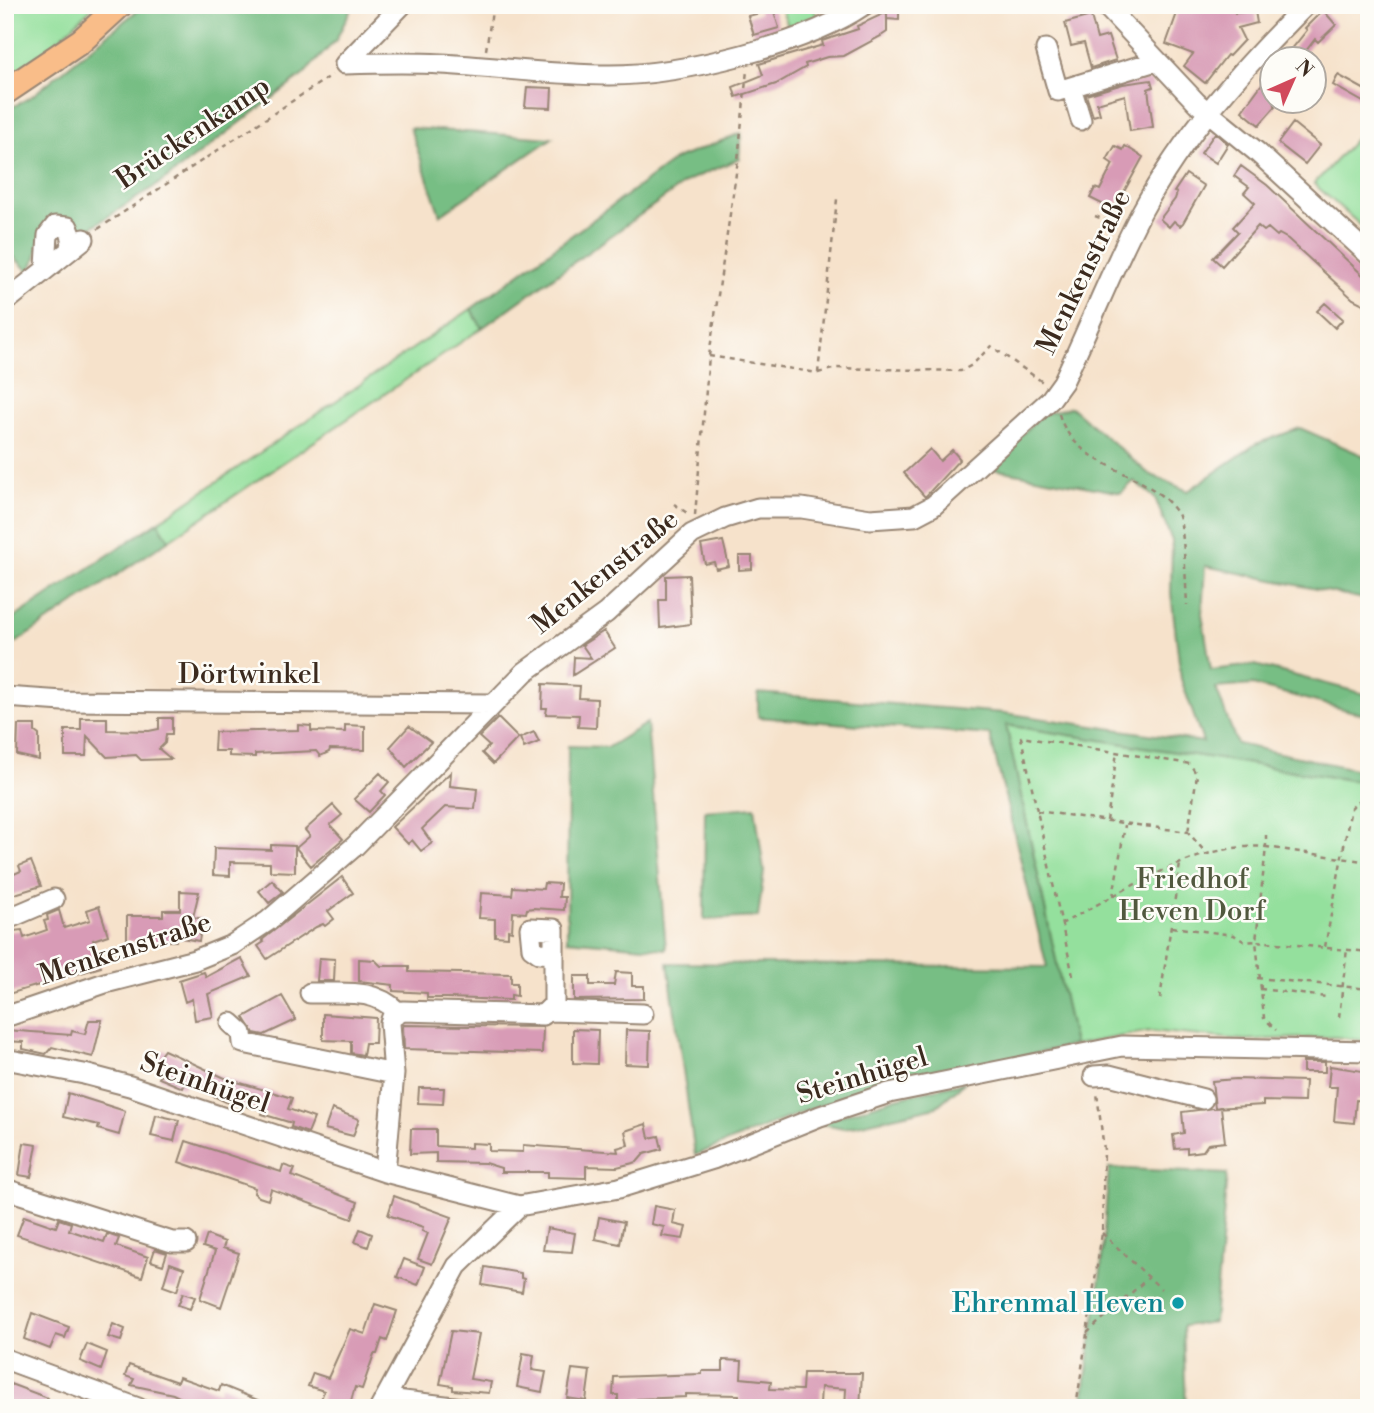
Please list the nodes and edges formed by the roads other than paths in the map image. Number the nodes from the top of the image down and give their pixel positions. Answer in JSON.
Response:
{"nodes":[{"id":1,"x":104,"y":5,"type":"edge"},
{"id":2,"x":120,"y":5,"type":"edge"},
{"id":3,"x":402,"y":5,"type":"edge"},
{"id":4,"x":864,"y":5,"type":"edge"},
{"id":5,"x":1105,"y":5,"type":"edge"},
{"id":6,"x":1306,"y":5,"type":"edge"},
{"id":7,"x":1046,"y":49,"type":"dead end"},
{"id":8,"x":1156,"y":61,"type":"junction"},
{"id":9,"x":40,"y":68,"type":"junction"},
{"id":10,"x":1070,"y":87,"type":"junction"},
{"id":11,"x":5,"y":92,"type":"edge"},
{"id":12,"x":1208,"y":111,"type":"junction"},
{"id":13,"x":1081,"y":120,"type":"dead end"},
{"id":14,"x":77,"y":243,"type":"road end"},
{"id":15,"x":1369,"y":255,"type":"edge"},
{"id":16,"x":5,"y":302,"type":"edge"},
{"id":17,"x":5,"y":697,"type":"edge"},
{"id":18,"x":492,"y":704,"type":"junction"},
{"id":19,"x":54,"y":899,"type":"dead end"},
{"id":20,"x":5,"y":920,"type":"edge"},
{"id":21,"x":554,"y":954,"type":"dead end"},
{"id":22,"x":310,"y":993,"type":"dead end"},
{"id":23,"x":550,"y":1011,"type":"junction"},
{"id":24,"x":398,"y":1012,"type":"junction"},
{"id":25,"x":643,"y":1014,"type":"dead end"},
{"id":26,"x":5,"y":1017,"type":"edge"},
{"id":27,"x":231,"y":1023,"type":"dead end"},
{"id":28,"x":1369,"y":1051,"type":"edge"},
{"id":29,"x":1090,"y":1052,"type":"junction"},
{"id":30,"x":5,"y":1059,"type":"edge"},
{"id":31,"x":394,"y":1074,"type":"junction"},
{"id":32,"x":1203,"y":1099,"type":"dead end"},
{"id":33,"x":385,"y":1172,"type":"junction"},
{"id":34,"x":5,"y":1189,"type":"edge"},
{"id":35,"x":519,"y":1206,"type":"junction"},
{"id":36,"x":186,"y":1242,"type":"dead end"},
{"id":37,"x":5,"y":1359,"type":"edge"},
{"id":38,"x":383,"y":1403,"type":"edge"},
{"id":39,"x":138,"y":1408,"type":"edge"},
{"id":40,"x":462,"y":1408,"type":"edge"}],
"edges":[{"from":1,"to":9,"type":"main road"},
{"from":2,"to":9,"type":"main road"},
{"from":3,"to":4,"type":"street"},
{"from":5,"to":8,"type":"street"},
{"from":6,"to":12,"type":"street","name":"Menkenstraße"},
{"from":7,"to":10,"type":"street"},
{"from":8,"to":10,"type":"street"},
{"from":8,"to":12,"type":"street"},
{"from":9,"to":11,"type":"main road"},
{"from":10,"to":13,"type":"street"},
{"from":12,"to":15,"type":"street"},
{"from":12,"to":18,"type":"street","name":"Menkenstraße"},
{"from":14,"to":16,"type":"street"},
{"from":17,"to":18,"type":"street","name":"Dörtwinkel"},
{"from":18,"to":26,"type":"street","name":"Menkenstraße"},
{"from":19,"to":20,"type":"street"},
{"from":21,"to":23,"type":"street"},
{"from":22,"to":24,"type":"street"},
{"from":23,"to":24,"type":"street"},
{"from":23,"to":25,"type":"street"},
{"from":24,"to":31,"type":"street"},
{"from":27,"to":31,"type":"street"},
{"from":28,"to":29,"type":"street","name":"Steinhügel"},
{"from":29,"to":32,"type":"street"},
{"from":29,"to":35,"type":"street","name":"Steinhügel"},
{"from":30,"to":33,"type":"street","name":"Steinhügel"},
{"from":31,"to":33,"type":"street"},
{"from":33,"to":35,"type":"street","name":"Steinhügel"},
{"from":34,"to":36,"type":"street"},
{"from":35,"to":38,"type":"street"},
{"from":37,"to":39,"type":"street"},
{"from":38,"to":40,"type":"street"}]}
